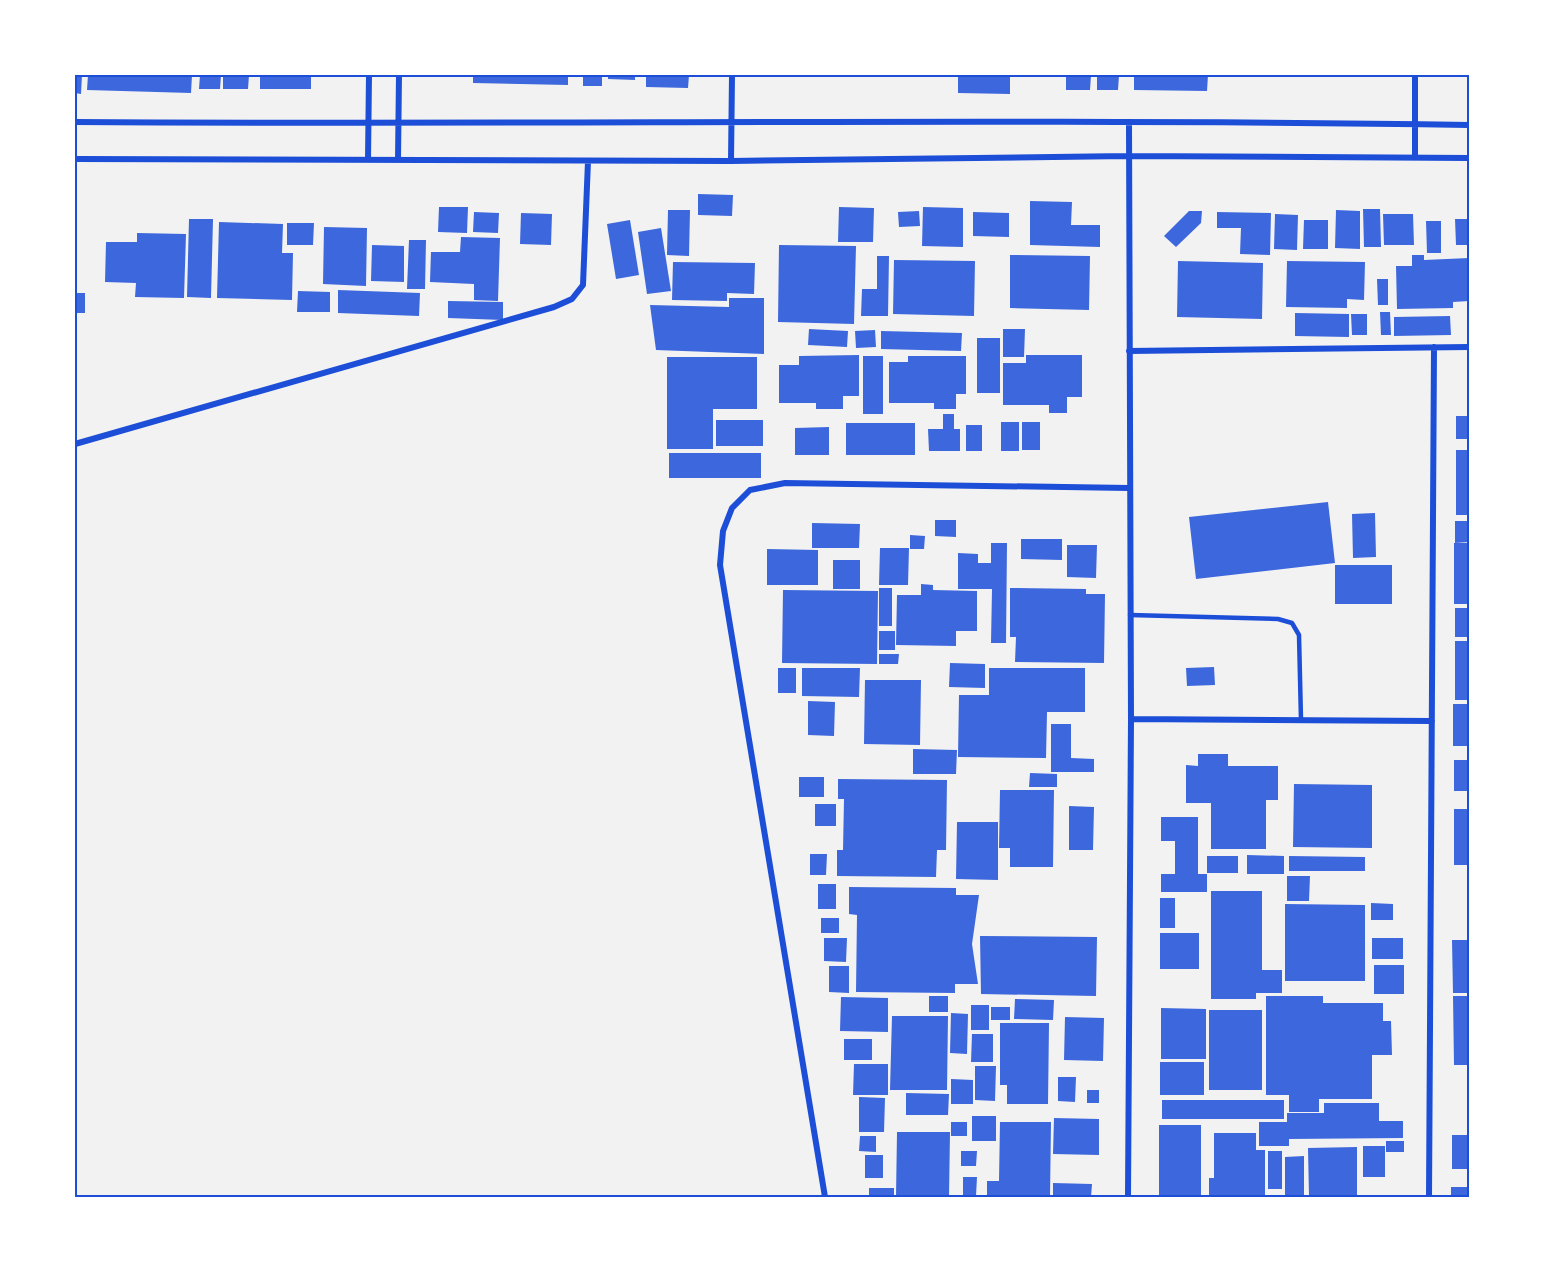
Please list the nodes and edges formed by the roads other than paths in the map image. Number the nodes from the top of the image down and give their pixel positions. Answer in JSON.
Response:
{"nodes":[{"id":1,"x":369,"y":75,"type":"edge"},
{"id":2,"x":399,"y":75,"type":"edge"},
{"id":3,"x":732,"y":75,"type":"edge"},
{"id":4,"x":1415,"y":75,"type":"edge"},
{"id":5,"x":732,"y":121,"type":"junction"},
{"id":6,"x":75,"y":122,"type":"edge"},
{"id":7,"x":1129,"y":123,"type":"junction"},
{"id":8,"x":368,"y":124,"type":"junction"},
{"id":9,"x":398,"y":124,"type":"junction"},
{"id":10,"x":1415,"y":124,"type":"junction"},
{"id":11,"x":1469,"y":125,"type":"edge"},
{"id":12,"x":1128,"y":156,"type":"junction"},
{"id":13,"x":1415,"y":157,"type":"junction"},
{"id":14,"x":1469,"y":158,"type":"edge"},
{"id":15,"x":75,"y":159,"type":"edge"},
{"id":16,"x":368,"y":160,"type":"junction"},
{"id":17,"x":398,"y":160,"type":"junction"},
{"id":18,"x":588,"y":161,"type":"junction"},
{"id":19,"x":731,"y":161,"type":"junction"},
{"id":20,"x":1434,"y":347,"type":"junction"},
{"id":21,"x":1469,"y":347,"type":"edge"},
{"id":22,"x":1129,"y":351,"type":"junction"},
{"id":23,"x":75,"y":444,"type":"edge"},
{"id":24,"x":1129,"y":488,"type":"junction"},
{"id":25,"x":1130,"y":615,"type":"junction"},
{"id":26,"x":1131,"y":719,"type":"junction"},
{"id":27,"x":1301,"y":720,"type":"junction"},
{"id":28,"x":1432,"y":721,"type":"junction"},
{"id":29,"x":825,"y":1197,"type":"edge"},
{"id":30,"x":1128,"y":1197,"type":"edge"},
{"id":31,"x":1429,"y":1197,"type":"edge"}],
"edges":[{"from":1,"to":8,"type":"street"},
{"from":2,"to":9,"type":"street"},
{"from":3,"to":5,"type":"street"},
{"from":4,"to":10,"type":"street"},
{"from":5,"to":7,"type":"street"},
{"from":5,"to":9,"type":"street"},
{"from":5,"to":19,"type":"street"},
{"from":6,"to":8,"type":"street"},
{"from":7,"to":10,"type":"street"},
{"from":7,"to":12,"type":"street"},
{"from":8,"to":9,"type":"street"},
{"from":8,"to":16,"type":"street"},
{"from":9,"to":17,"type":"street"},
{"from":10,"to":11,"type":"street"},
{"from":10,"to":13,"type":"street"},
{"from":12,"to":13,"type":"street"},
{"from":12,"to":19,"type":"street"},
{"from":12,"to":22,"type":"street"},
{"from":13,"to":14,"type":"street"},
{"from":15,"to":16,"type":"street"},
{"from":16,"to":17,"type":"street"},
{"from":17,"to":18,"type":"street"},
{"from":18,"to":19,"type":"street"},
{"from":18,"to":23,"type":"street"},
{"from":20,"to":21,"type":"street"},
{"from":20,"to":22,"type":"street"},
{"from":20,"to":28,"type":"street"},
{"from":22,"to":24,"type":"street"},
{"from":24,"to":25,"type":"street"},
{"from":24,"to":29,"type":"street"},
{"from":25,"to":26,"type":"street"},
{"from":25,"to":27,"type":"lane"},
{"from":26,"to":27,"type":"street"},
{"from":26,"to":30,"type":"street"},
{"from":27,"to":28,"type":"street"},
{"from":28,"to":31,"type":"street"}]}
